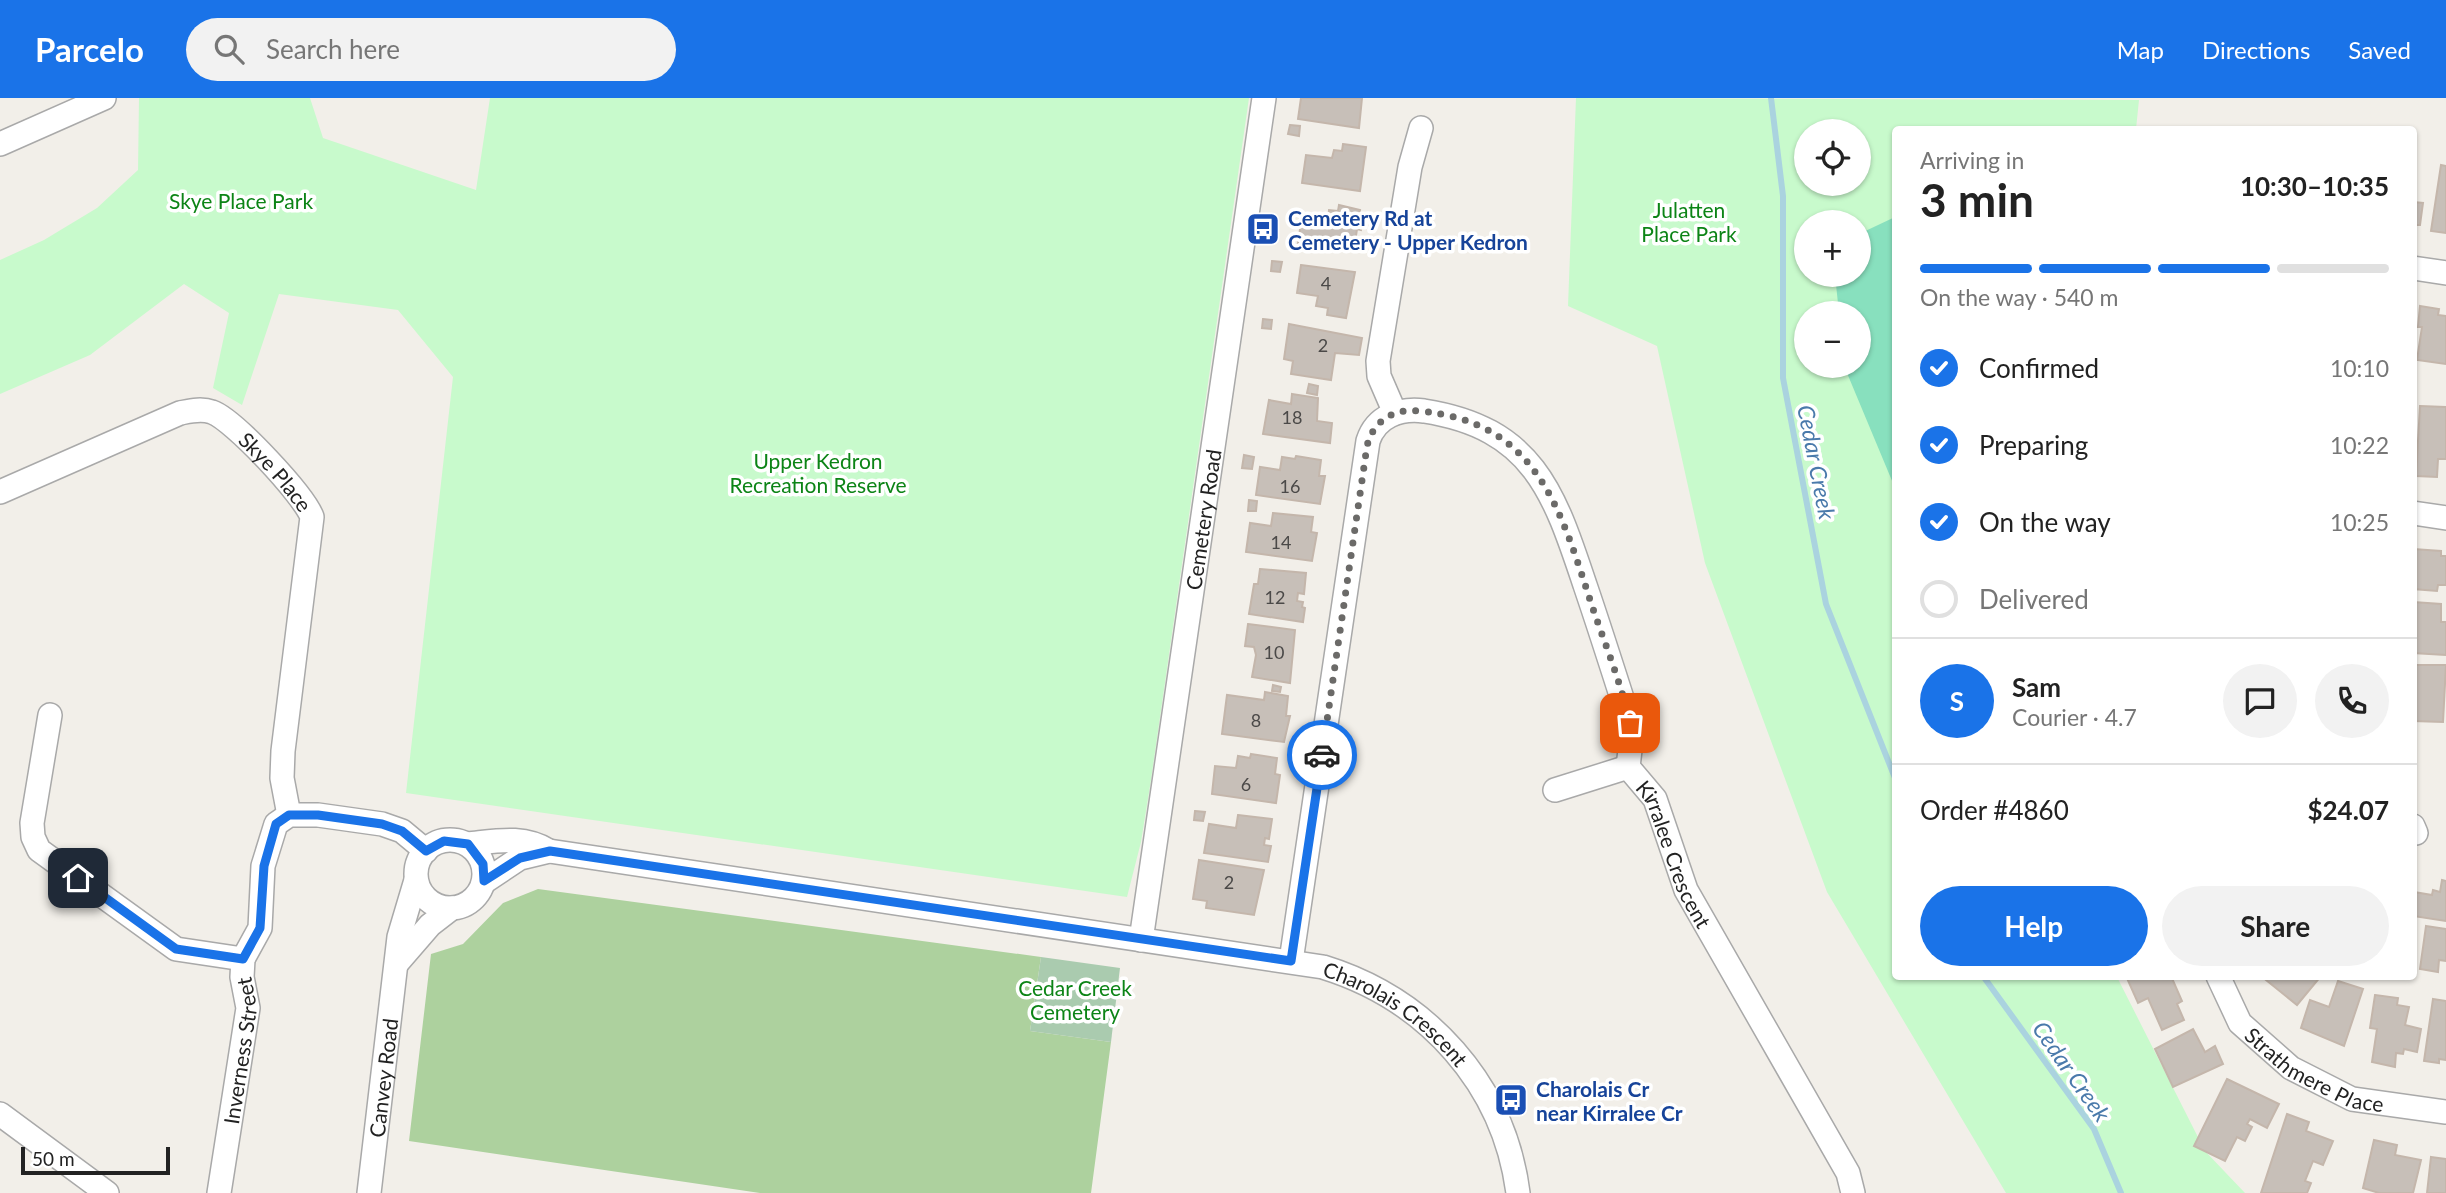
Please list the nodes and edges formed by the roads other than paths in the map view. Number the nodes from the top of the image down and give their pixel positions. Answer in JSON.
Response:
{"nodes":[{"id":1,"x":104,"y":98,"type":"edge"},
{"id":2,"x":1264,"y":98,"type":"edge"},
{"id":3,"x":1421,"y":128,"type":"dead end"},
{"id":4,"x":0,"y":144,"type":"edge"},
{"id":5,"x":2417,"y":269,"type":"edge"},
{"id":6,"x":2446,"y":273,"type":"edge"},
{"id":7,"x":1395,"y":413,"type":"junction"},
{"id":8,"x":0,"y":492,"type":"edge"},
{"id":9,"x":2417,"y":514,"type":"edge"},
{"id":10,"x":2446,"y":518,"type":"edge"},
{"id":11,"x":50,"y":715,"type":"dead end"},
{"id":12,"x":1628,"y":767,"type":"junction"},
{"id":13,"x":1555,"y":790,"type":"dead end"},
{"id":14,"x":289,"y":815,"type":"junction"},
{"id":15,"x":468,"y":844,"type":"junction"},
{"id":16,"x":426,"y":851,"type":"junction"},
{"id":17,"x":550,"y":851,"type":"junction"},
{"id":18,"x":416,"y":880,"type":"junction"},
{"id":19,"x":484,"y":881,"type":"junction"},
{"id":20,"x":452,"y":908,"type":"junction"},
{"id":21,"x":1141,"y":940,"type":"junction"},
{"id":22,"x":243,"y":959,"type":"junction"},
{"id":23,"x":1291,"y":961,"type":"junction"},
{"id":24,"x":398,"y":962,"type":"junction"},
{"id":25,"x":2220,"y":980,"type":"edge"},
{"id":26,"x":2446,"y":1112,"type":"edge"},
{"id":27,"x":0,"y":1114,"type":"edge"},
{"id":28,"x":107,"y":1193,"type":"edge"},
{"id":29,"x":219,"y":1193,"type":"edge"},
{"id":30,"x":369,"y":1193,"type":"edge"},
{"id":31,"x":1518,"y":1193,"type":"edge"},
{"id":32,"x":1853,"y":1193,"type":"edge"}],
"edges":[{"from":1,"to":4,"type":"street"},
{"from":2,"to":21,"type":"street","name":"Cemetery Road"},
{"from":3,"to":7,"type":"street"},
{"from":5,"to":6,"type":"street"},
{"from":7,"to":12,"type":"street","name":"Kirralee Crescent"},
{"from":7,"to":23,"type":"street"},
{"from":8,"to":14,"type":"street","name":"Skye Place"},
{"from":9,"to":10,"type":"street"},
{"from":11,"to":22,"type":"street"},
{"from":12,"to":13,"type":"street"},
{"from":12,"to":32,"type":"street","name":"Kirralee Crescent"},
{"from":14,"to":16,"type":"street"},
{"from":14,"to":22,"type":"street","name":"Inverness Street"},
{"from":15,"to":16,"type":"street"},
{"from":15,"to":17,"type":"street"},
{"from":15,"to":19,"type":"street"},
{"from":16,"to":18,"type":"street"},
{"from":17,"to":19,"type":"street"},
{"from":17,"to":21,"type":"street"},
{"from":18,"to":20,"type":"street"},
{"from":18,"to":24,"type":"street","name":"Canvey Road"},
{"from":19,"to":20,"type":"street"},
{"from":20,"to":24,"type":"street"},
{"from":21,"to":23,"type":"street","name":"Charolais Crescent"},
{"from":22,"to":29,"type":"street","name":"Inverness Street"},
{"from":23,"to":31,"type":"street","name":"Charolais Crescent"},
{"from":24,"to":30,"type":"street","name":"Canvey Road"},
{"from":25,"to":26,"type":"street","name":"Strathmere Place"},
{"from":27,"to":28,"type":"street"}]}
